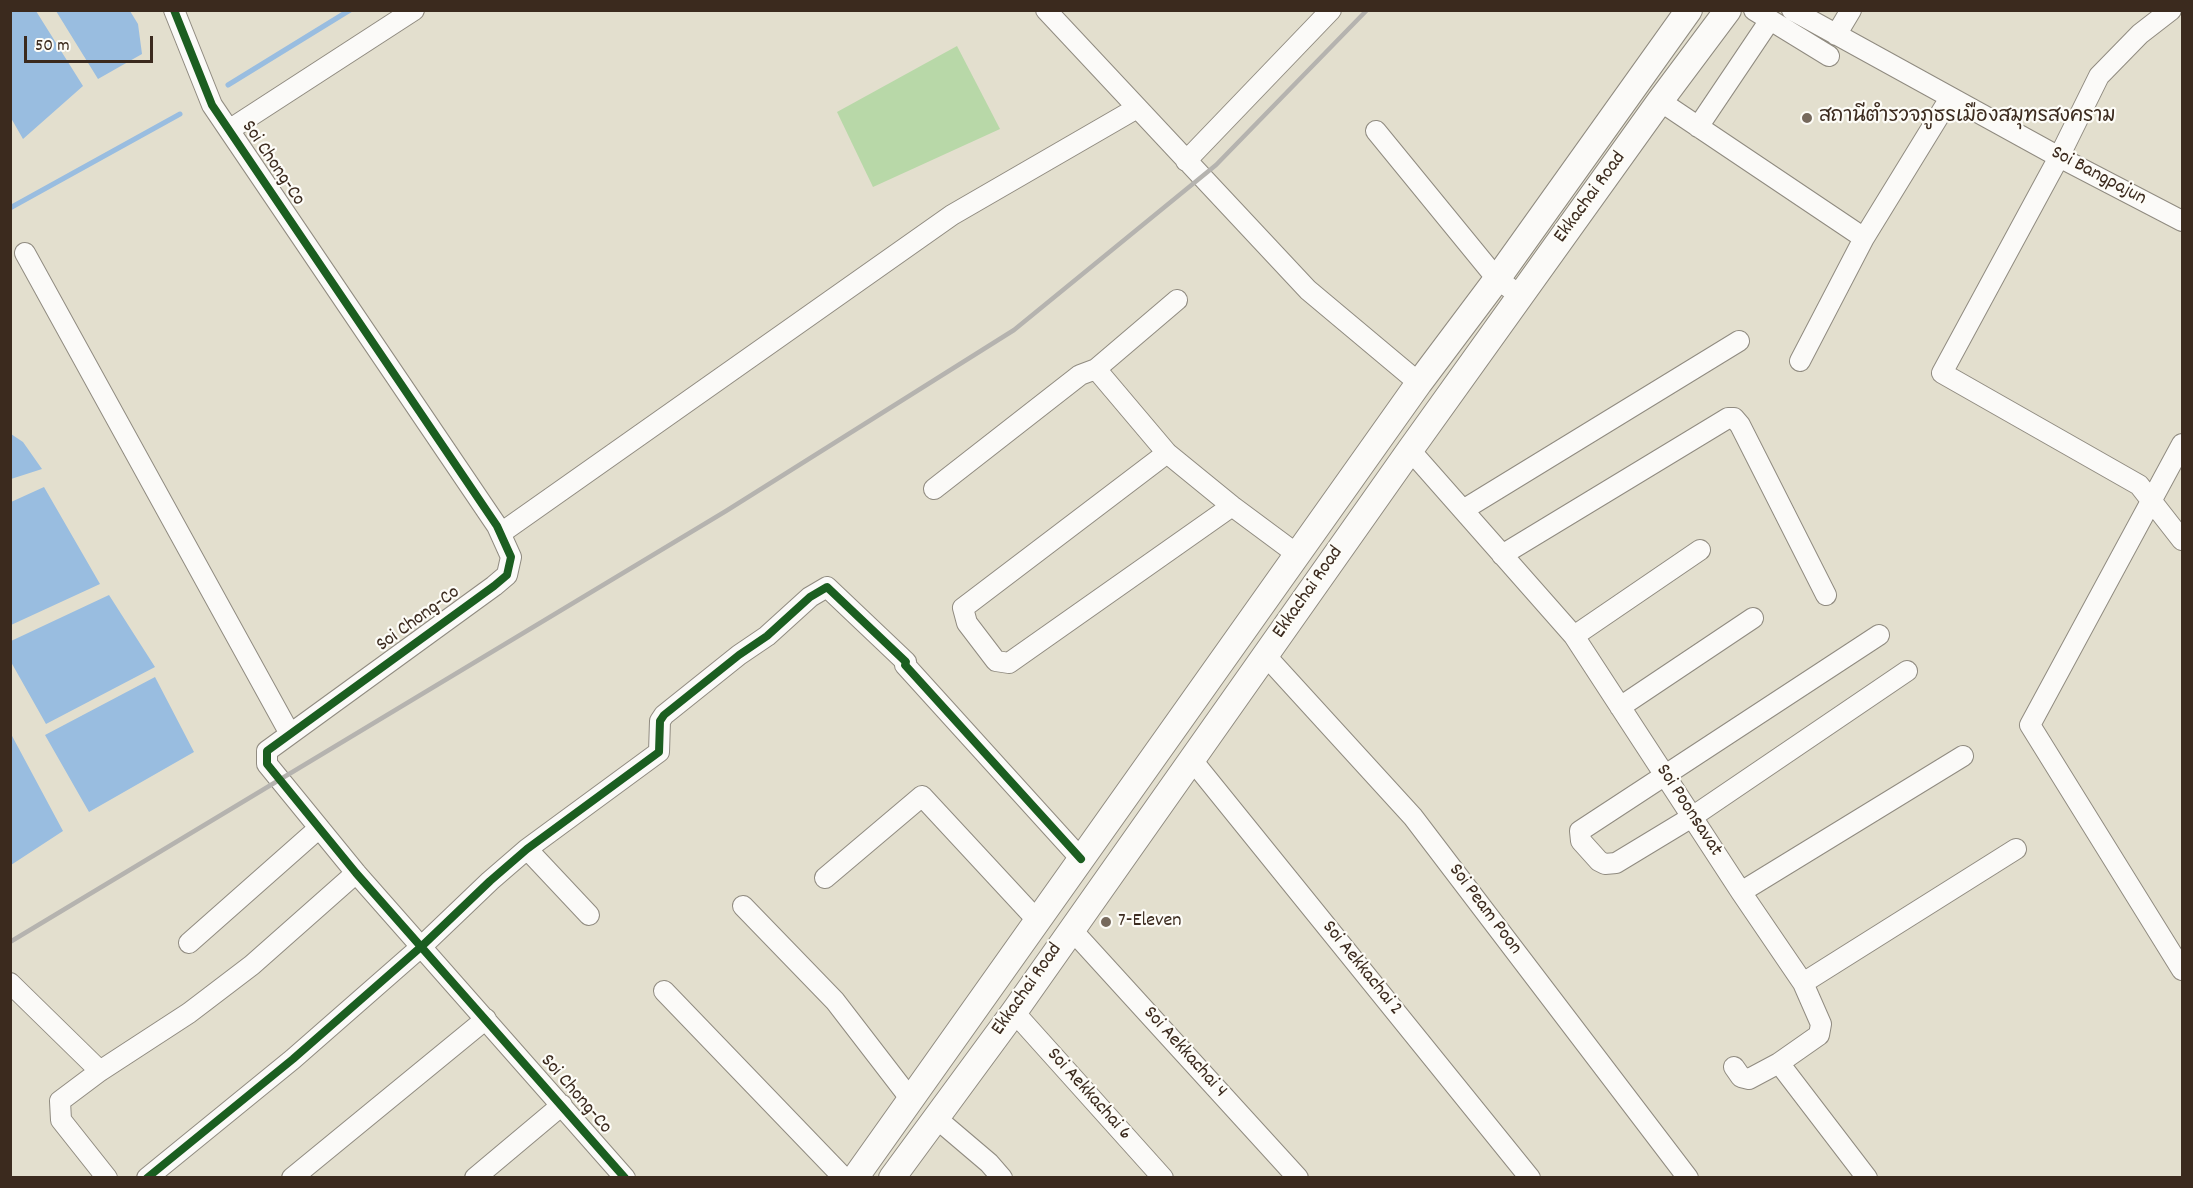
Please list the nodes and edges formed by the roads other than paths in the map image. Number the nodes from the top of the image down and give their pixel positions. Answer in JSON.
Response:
{"nodes":[{"id":1,"x":174,"y":10,"type":"edge"},
{"id":2,"x":414,"y":10,"type":"edge"},
{"id":3,"x":1046,"y":10,"type":"edge"},
{"id":4,"x":1331,"y":10,"type":"edge"},
{"id":5,"x":1689,"y":10,"type":"edge"},
{"id":6,"x":1728,"y":10,"type":"edge"},
{"id":7,"x":1792,"y":10,"type":"edge"},
{"id":8,"x":1851,"y":10,"type":"edge"},
{"id":9,"x":2170,"y":10,"type":"edge"},
{"id":10,"x":1762,"y":15,"type":"edge"},
{"id":11,"x":1836,"y":35,"type":"junction"},
{"id":12,"x":1829,"y":56,"type":"dead end"},
{"id":13,"x":1950,"y":98,"type":"junction"},
{"id":14,"x":1660,"y":101,"type":"junction"},
{"id":15,"x":1137,"y":108,"type":"junction"},
{"id":16,"x":1698,"y":127,"type":"junction"},
{"id":17,"x":229,"y":130,"type":"junction"},
{"id":18,"x":1376,"y":132,"type":"dead end"},
{"id":19,"x":2059,"y":157,"type":"junction"},
{"id":20,"x":1186,"y":161,"type":"junction"},
{"id":21,"x":2182,"y":221,"type":"edge"},
{"id":22,"x":1864,"y":238,"type":"junction"},
{"id":23,"x":25,"y":253,"type":"dead end"},
{"id":24,"x":1497,"y":279,"type":"junction"},
{"id":25,"x":1521,"y":296,"type":"junction"},
{"id":26,"x":1177,"y":300,"type":"dead end"},
{"id":27,"x":1738,"y":340,"type":"dead end"},
{"id":28,"x":1800,"y":361,"type":"dead end"},
{"id":29,"x":1095,"y":369,"type":"junction"},
{"id":30,"x":1419,"y":383,"type":"junction"},
{"id":31,"x":2182,"y":444,"type":"edge"},
{"id":32,"x":1410,"y":450,"type":"junction"},
{"id":33,"x":1167,"y":453,"type":"junction"},
{"id":34,"x":934,"y":489,"type":"dead end"},
{"id":35,"x":2151,"y":501,"type":"junction"},
{"id":36,"x":1232,"y":506,"type":"junction"},
{"id":37,"x":1463,"y":510,"type":"junction"},
{"id":38,"x":501,"y":533,"type":"junction"},
{"id":39,"x":2182,"y":540,"type":"edge"},
{"id":40,"x":1700,"y":550,"type":"dead end"},
{"id":41,"x":1298,"y":555,"type":"junction"},
{"id":42,"x":1502,"y":555,"type":"junction"},
{"id":43,"x":1827,"y":595,"type":"dead end"},
{"id":44,"x":1753,"y":618,"type":"dead end"},
{"id":45,"x":1879,"y":635,"type":"dead end"},
{"id":46,"x":1574,"y":636,"type":"junction"},
{"id":47,"x":1266,"y":656,"type":"junction"},
{"id":48,"x":1907,"y":671,"type":"dead end"},
{"id":49,"x":1620,"y":707,"type":"junction"},
{"id":50,"x":290,"y":734,"type":"junction"},
{"id":51,"x":1963,"y":756,"type":"dead end"},
{"id":52,"x":1192,"y":760,"type":"junction"},
{"id":53,"x":1665,"y":776,"type":"junction"},
{"id":54,"x":1692,"y":817,"type":"junction"},
{"id":55,"x":318,"y":829,"type":"junction"},
{"id":56,"x":527,"y":849,"type":"junction"},
{"id":57,"x":2016,"y":849,"type":"dead end"},
{"id":58,"x":1081,"y":859,"type":"junction"},
{"id":59,"x":356,"y":873,"type":"junction"},
{"id":60,"x":825,"y":878,"type":"dead end"},
{"id":61,"x":1740,"y":892,"type":"junction"},
{"id":62,"x":743,"y":906,"type":"dead end"},
{"id":63,"x":589,"y":915,"type":"dead end"},
{"id":64,"x":1037,"y":920,"type":"junction"},
{"id":65,"x":1071,"y":929,"type":"junction"},
{"id":66,"x":189,"y":943,"type":"dead end"},
{"id":67,"x":422,"y":946,"type":"junction"},
{"id":68,"x":2182,"y":970,"type":"edge"},
{"id":69,"x":10,"y":983,"type":"edge"},
{"id":70,"x":1803,"y":983,"type":"junction"},
{"id":71,"x":664,"y":992,"type":"dead end"},
{"id":72,"x":1014,"y":1012,"type":"junction"},
{"id":73,"x":486,"y":1019,"type":"junction"},
{"id":74,"x":1779,"y":1063,"type":"junction"},
{"id":75,"x":1734,"y":1067,"type":"dead end"},
{"id":76,"x":100,"y":1071,"type":"junction"},
{"id":77,"x":912,"y":1101,"type":"junction"},
{"id":78,"x":562,"y":1105,"type":"junction"},
{"id":79,"x":936,"y":1118,"type":"junction"},
{"id":80,"x":107,"y":1178,"type":"edge"},
{"id":81,"x":147,"y":1178,"type":"edge"},
{"id":82,"x":292,"y":1178,"type":"edge"},
{"id":83,"x":475,"y":1178,"type":"edge"},
{"id":84,"x":625,"y":1178,"type":"edge"},
{"id":85,"x":844,"y":1178,"type":"edge"},
{"id":86,"x":855,"y":1178,"type":"edge"},
{"id":87,"x":892,"y":1178,"type":"edge"},
{"id":88,"x":1002,"y":1178,"type":"edge"},
{"id":89,"x":1163,"y":1178,"type":"edge"},
{"id":90,"x":1298,"y":1178,"type":"edge"},
{"id":91,"x":1530,"y":1178,"type":"edge"},
{"id":92,"x":1688,"y":1178,"type":"edge"},
{"id":93,"x":1867,"y":1178,"type":"edge"}],
"edges":[{"from":1,"to":17,"type":"street","name":"Soi Chong-Co"},
{"from":2,"to":17,"type":"street"},
{"from":3,"to":15,"type":"street"},
{"from":4,"to":20,"type":"street"},
{"from":5,"to":24,"type":"main road","name":"Ekkachai Road"},
{"from":6,"to":14,"type":"main road","name":"Ekkachai Road"},
{"from":7,"to":11,"type":"street","name":"Soi Bangpajun"},
{"from":8,"to":11,"type":"street"},
{"from":9,"to":19,"type":"street"},
{"from":10,"to":12,"type":"street"},
{"from":10,"to":16,"type":"street"},
{"from":11,"to":13,"type":"street","name":"Soi Bangpajun"},
{"from":13,"to":19,"type":"street","name":"Soi Bangpajun"},
{"from":13,"to":22,"type":"street"},
{"from":14,"to":16,"type":"street"},
{"from":14,"to":25,"type":"main road","name":"Ekkachai Road"},
{"from":15,"to":20,"type":"street"},
{"from":15,"to":38,"type":"street"},
{"from":16,"to":22,"type":"street"},
{"from":17,"to":38,"type":"street","name":"Soi Chong-Co"},
{"from":18,"to":24,"type":"street"},
{"from":19,"to":21,"type":"street","name":"Soi Bangpajun"},
{"from":19,"to":35,"type":"street"},
{"from":20,"to":30,"type":"street"},
{"from":22,"to":28,"type":"street"},
{"from":23,"to":50,"type":"street"},
{"from":24,"to":25,"type":"street"},
{"from":24,"to":30,"type":"main road","name":"Ekkachai Road"},
{"from":25,"to":32,"type":"main road","name":"Ekkachai Road"},
{"from":26,"to":29,"type":"street"},
{"from":27,"to":37,"type":"street"},
{"from":29,"to":33,"type":"street"},
{"from":29,"to":34,"type":"street"},
{"from":30,"to":41,"type":"main road","name":"Ekkachai Road"},
{"from":31,"to":35,"type":"street"},
{"from":32,"to":37,"type":"street","name":"Soi Poonsavat"},
{"from":32,"to":47,"type":"main road","name":"Ekkachai Road"},
{"from":33,"to":36,"type":"street"},
{"from":33,"to":36,"type":"street"},
{"from":35,"to":39,"type":"street"},
{"from":35,"to":68,"type":"street"},
{"from":36,"to":41,"type":"street"},
{"from":37,"to":42,"type":"street","name":"Soi Poonsavat"},
{"from":38,"to":50,"type":"street","name":"Soi Chong-Co"},
{"from":40,"to":46,"type":"street"},
{"from":41,"to":58,"type":"main road","name":"Ekkachai Road"},
{"from":42,"to":43,"type":"street"},
{"from":42,"to":46,"type":"street","name":"Soi Poonsavat"},
{"from":44,"to":49,"type":"street"},
{"from":45,"to":53,"type":"street"},
{"from":46,"to":49,"type":"street","name":"Soi Poonsavat"},
{"from":47,"to":52,"type":"main road","name":"Ekkachai Road"},
{"from":47,"to":92,"type":"street","name":"Soi Peam Poon"},
{"from":48,"to":54,"type":"street"},
{"from":49,"to":53,"type":"street","name":"Soi Poonsavat"},
{"from":50,"to":55,"type":"street","name":"Soi Chong-Co"},
{"from":51,"to":61,"type":"street"},
{"from":52,"to":65,"type":"main road","name":"Ekkachai Road"},
{"from":52,"to":91,"type":"street","name":"Soi Aekkachai 2"},
{"from":53,"to":54,"type":"street","name":"Soi Poonsavat"},
{"from":53,"to":54,"type":"street"},
{"from":54,"to":61,"type":"street","name":"Soi Poonsavat"},
{"from":55,"to":59,"type":"street","name":"Soi Chong-Co"},
{"from":55,"to":66,"type":"street"},
{"from":56,"to":58,"type":"street"},
{"from":56,"to":63,"type":"street"},
{"from":56,"to":67,"type":"street"},
{"from":57,"to":70,"type":"street"},
{"from":58,"to":64,"type":"main road","name":"Ekkachai Road"},
{"from":59,"to":67,"type":"street","name":"Soi Chong-Co"},
{"from":59,"to":76,"type":"street"},
{"from":60,"to":64,"type":"street"},
{"from":61,"to":70,"type":"street","name":"Soi Poonsavat"},
{"from":62,"to":77,"type":"street"},
{"from":64,"to":77,"type":"main road","name":"Ekkachai Road"},
{"from":65,"to":72,"type":"main road","name":"Ekkachai Road"},
{"from":65,"to":90,"type":"street","name":"Soi Aekkachai 4"},
{"from":67,"to":73,"type":"street","name":"Soi Chong-Co"},
{"from":67,"to":81,"type":"street"},
{"from":69,"to":76,"type":"street"},
{"from":70,"to":74,"type":"street","name":"Soi Poonsavat"},
{"from":71,"to":85,"type":"street"},
{"from":72,"to":79,"type":"main road","name":"Ekkachai Road"},
{"from":72,"to":89,"type":"street","name":"Soi Aekkachai 6"},
{"from":73,"to":78,"type":"street","name":"Soi Chong-Co"},
{"from":73,"to":82,"type":"street"},
{"from":74,"to":75,"type":"street","name":"Soi Poonsavat"},
{"from":74,"to":93,"type":"street"},
{"from":76,"to":80,"type":"street"},
{"from":77,"to":86,"type":"main road","name":"Ekkachai Road"},
{"from":78,"to":83,"type":"street"},
{"from":78,"to":84,"type":"street","name":"Soi Chong-Co"},
{"from":79,"to":87,"type":"main road","name":"Ekkachai Road"},
{"from":79,"to":88,"type":"street"}]}
